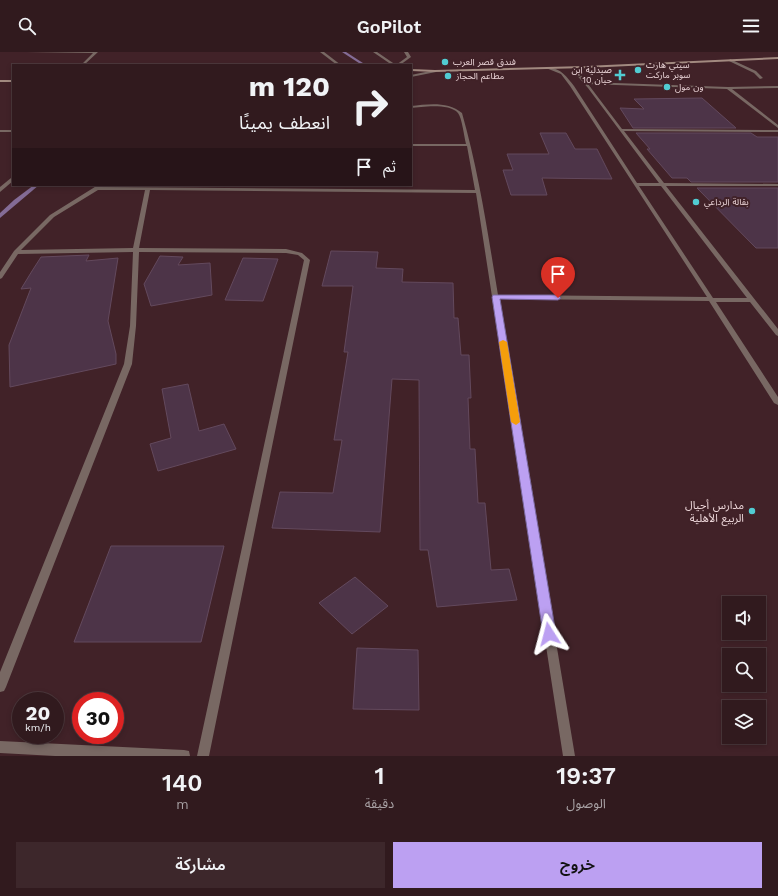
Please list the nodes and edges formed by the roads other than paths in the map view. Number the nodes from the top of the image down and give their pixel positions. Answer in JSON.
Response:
{"nodes":[{"id":1,"x":28,"y":52,"type":"edge"},
{"id":2,"x":96,"y":52,"type":"edge"},
{"id":3,"x":322,"y":52,"type":"edge"},
{"id":4,"x":375,"y":52,"type":"edge"},
{"id":5,"x":406,"y":52,"type":"edge"},
{"id":6,"x":778,"y":57,"type":"edge"},
{"id":7,"x":730,"y":60,"type":"junction"},
{"id":8,"x":84,"y":64,"type":"dead end"},
{"id":9,"x":338,"y":64,"type":"edge"},
{"id":10,"x":393,"y":64,"type":"edge"},
{"id":11,"x":399,"y":64,"type":"edge"},
{"id":12,"x":585,"y":67,"type":"junction"},
{"id":13,"x":548,"y":68,"type":"junction"},
{"id":14,"x":412,"y":69,"type":"edge"},
{"id":15,"x":412,"y":69,"type":"edge"},
{"id":16,"x":435,"y":71,"type":"junction"},
{"id":17,"x":576,"y":72,"type":"junction"},
{"id":18,"x":562,"y":73,"type":"junction"},
{"id":19,"x":412,"y":76,"type":"edge"},
{"id":20,"x":761,"y":78,"type":"dead end"},
{"id":21,"x":0,"y":81,"type":"edge"},
{"id":22,"x":12,"y":83,"type":"edge"},
{"id":23,"x":12,"y":83,"type":"edge"},
{"id":24,"x":0,"y":84,"type":"edge"},
{"id":25,"x":586,"y":84,"type":"junction"},
{"id":26,"x":778,"y":87,"type":"edge"},
{"id":27,"x":728,"y":88,"type":"junction"},
{"id":28,"x":412,"y":107,"type":"edge"},
{"id":29,"x":778,"y":127,"type":"edge"},
{"id":30,"x":620,"y":130,"type":"junction"},
{"id":31,"x":0,"y":131,"type":"edge"},
{"id":32,"x":12,"y":131,"type":"edge"},
{"id":33,"x":778,"y":131,"type":"edge"},
{"id":34,"x":412,"y":145,"type":"edge"},
{"id":35,"x":469,"y":145,"type":"junction"},
{"id":36,"x":12,"y":180,"type":"edge"},
{"id":37,"x":635,"y":184,"type":"junction"},
{"id":38,"x":664,"y":185,"type":"junction"},
{"id":39,"x":778,"y":185,"type":"edge"},
{"id":40,"x":99,"y":186,"type":"edge"},
{"id":41,"x":95,"y":188,"type":"junction"},
{"id":42,"x":148,"y":188,"type":"junction"},
{"id":43,"x":0,"y":190,"type":"edge"},
{"id":44,"x":478,"y":192,"type":"junction"},
{"id":45,"x":136,"y":250,"type":"junction"},
{"id":46,"x":16,"y":252,"type":"junction"},
{"id":47,"x":0,"y":277,"type":"edge"},
{"id":48,"x":496,"y":297,"type":"junction"},
{"id":49,"x":712,"y":299,"type":"junction"},
{"id":50,"x":753,"y":300,"type":"junction"},
{"id":51,"x":778,"y":334,"type":"edge"},
{"id":52,"x":778,"y":402,"type":"edge"},
{"id":53,"x":0,"y":687,"type":"edge"},
{"id":54,"x":0,"y":747,"type":"edge"},
{"id":55,"x":184,"y":756,"type":"edge"},
{"id":56,"x":203,"y":756,"type":"edge"},
{"id":57,"x":569,"y":756,"type":"edge"}],
"edges":[{"from":1,"to":2,"type":"street"},
{"from":2,"to":8,"type":"street"},
{"from":3,"to":9,"type":"street"},
{"from":4,"to":10,"type":"street"},
{"from":5,"to":11,"type":"street"},
{"from":6,"to":7,"type":"street"},
{"from":6,"to":14,"type":"street"},
{"from":7,"to":12,"type":"street"},
{"from":7,"to":20,"type":"street"},
{"from":12,"to":13,"type":"street"},
{"from":12,"to":17,"type":"street"},
{"from":13,"to":16,"type":"street"},
{"from":13,"to":18,"type":"street"},
{"from":15,"to":16,"type":"street"},
{"from":16,"to":19,"type":"street"},
{"from":17,"to":18,"type":"street"},
{"from":17,"to":25,"type":"street"},
{"from":18,"to":37,"type":"street"},
{"from":21,"to":22,"type":"street"},
{"from":23,"to":24,"type":"street"},
{"from":25,"to":27,"type":"street"},
{"from":25,"to":30,"type":"street"},
{"from":26,"to":27,"type":"street"},
{"from":27,"to":29,"type":"street"},
{"from":28,"to":35,"type":"street"},
{"from":30,"to":33,"type":"street"},
{"from":30,"to":38,"type":"street"},
{"from":31,"to":32,"type":"street"},
{"from":34,"to":35,"type":"street"},
{"from":35,"to":44,"type":"street"},
{"from":36,"to":43,"type":"street"},
{"from":37,"to":38,"type":"street"},
{"from":37,"to":49,"type":"street"},
{"from":38,"to":39,"type":"street"},
{"from":38,"to":50,"type":"street"},
{"from":40,"to":41,"type":"street"},
{"from":41,"to":42,"type":"street"},
{"from":41,"to":46,"type":"street"},
{"from":42,"to":44,"type":"street"},
{"from":42,"to":45,"type":"street"},
{"from":44,"to":48,"type":"street"},
{"from":45,"to":46,"type":"street"},
{"from":45,"to":53,"type":"street"},
{"from":45,"to":56,"type":"street"},
{"from":46,"to":47,"type":"street"},
{"from":48,"to":49,"type":"street"},
{"from":48,"to":57,"type":"street"},
{"from":49,"to":50,"type":"street"},
{"from":49,"to":52,"type":"street"},
{"from":50,"to":51,"type":"street"},
{"from":54,"to":55,"type":"street"}]}
